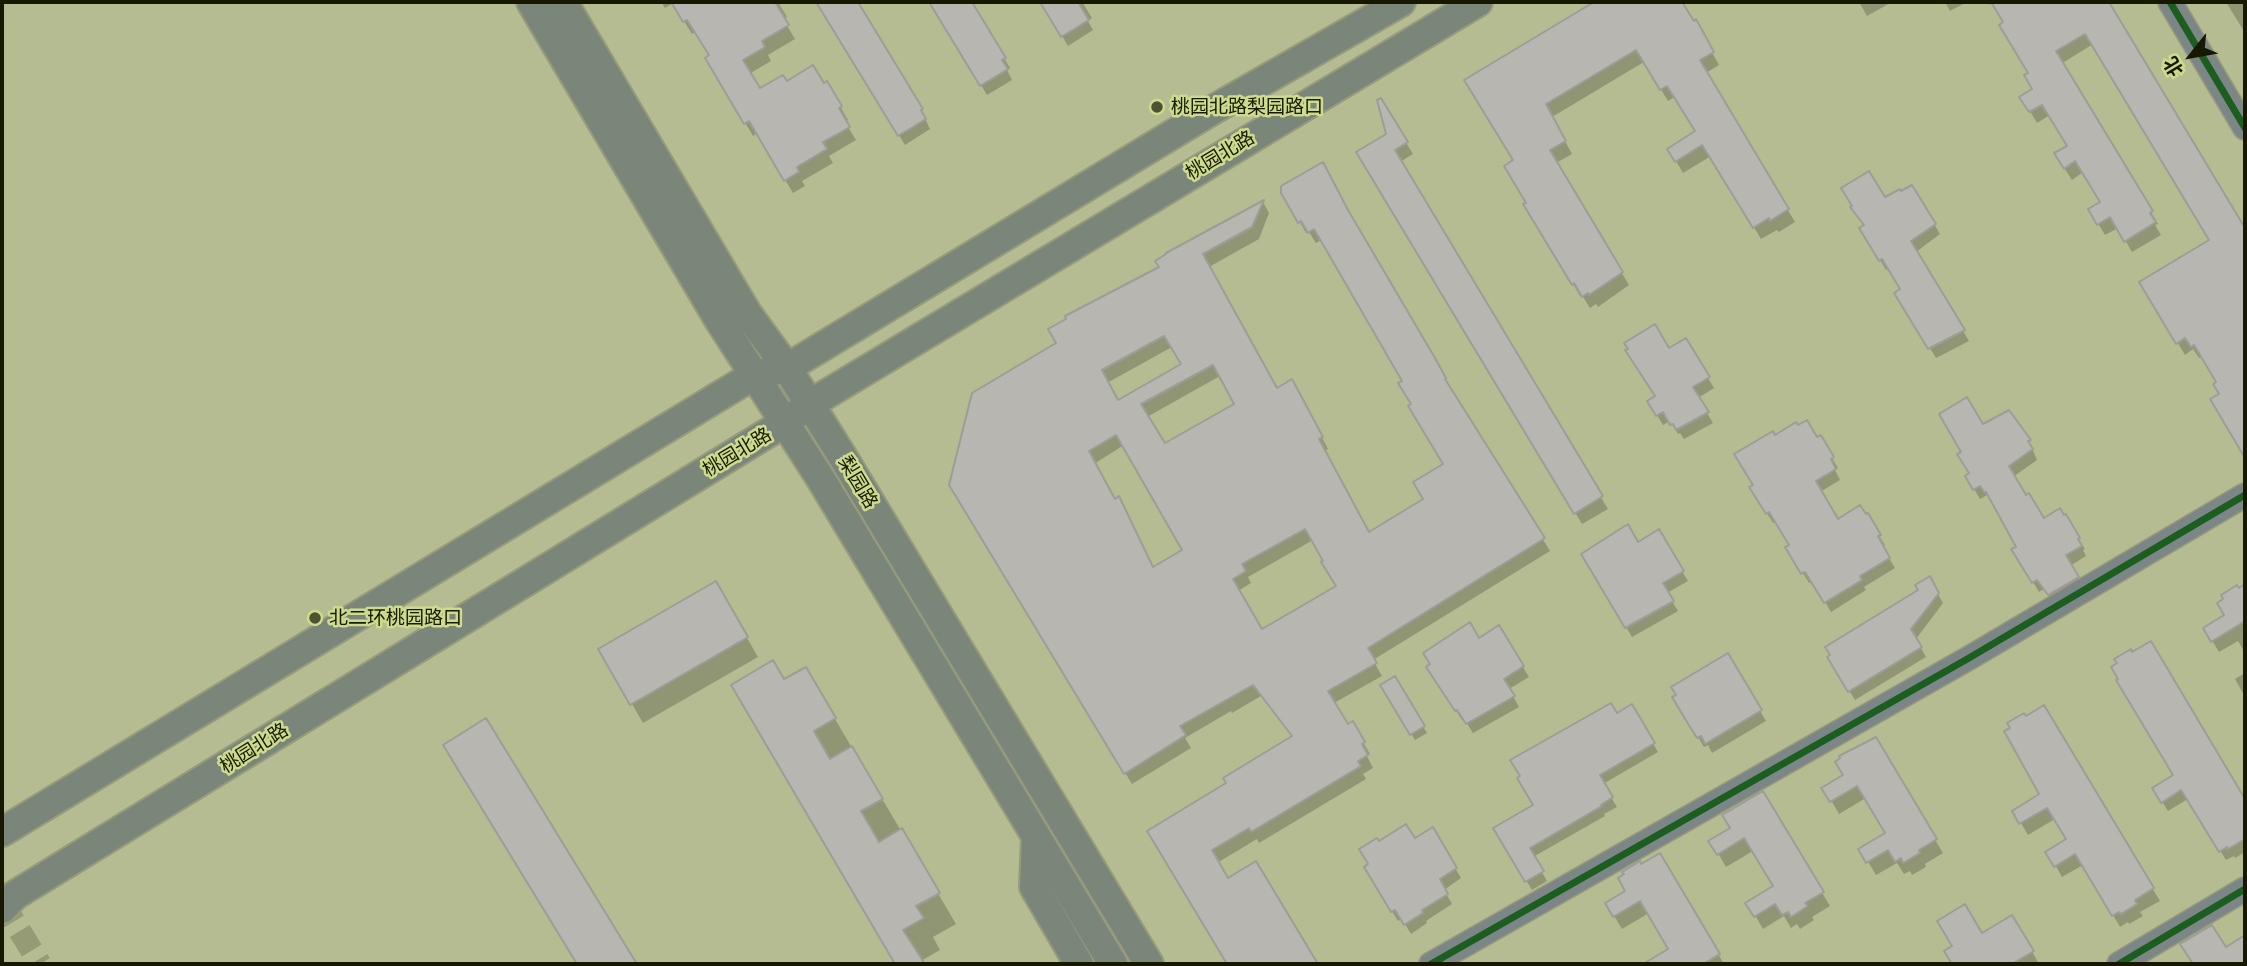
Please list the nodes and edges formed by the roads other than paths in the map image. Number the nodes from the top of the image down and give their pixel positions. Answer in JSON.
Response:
{"nodes":[{"id":1,"x":531,"y":2,"type":"edge"},
{"id":2,"x":563,"y":2,"type":"edge"},
{"id":3,"x":1401,"y":2,"type":"edge"},
{"id":4,"x":1478,"y":2,"type":"edge"},
{"id":5,"x":2171,"y":2,"type":"edge"},
{"id":6,"x":1369,"y":10,"type":"edge"},
{"id":7,"x":2245,"y":128,"type":"edge"},
{"id":8,"x":787,"y":368,"type":"junction"},
{"id":9,"x":754,"y":375,"type":"junction"},
{"id":10,"x":810,"y":404,"type":"junction"},
{"id":11,"x":784,"y":423,"type":"junction"},
{"id":12,"x":2245,"y":495,"type":"edge"},
{"id":13,"x":2,"y":832,"type":"edge"},
{"id":14,"x":1036,"y":836,"type":"junction"},
{"id":15,"x":2245,"y":889,"type":"edge"},
{"id":16,"x":2,"y":909,"type":"edge"},
{"id":17,"x":1079,"y":964,"type":"edge"},
{"id":18,"x":1113,"y":964,"type":"edge"},
{"id":19,"x":1149,"y":964,"type":"edge"},
{"id":20,"x":1431,"y":964,"type":"edge"},
{"id":21,"x":2119,"y":964,"type":"edge"}],
"edges":[{"from":1,"to":9,"type":"main road","name":"梨园路"},
{"from":2,"to":8,"type":"main road","name":"梨园路"},
{"from":3,"to":6,"type":"main road"},
{"from":4,"to":10,"type":"main road","name":"桃园北路"},
{"from":5,"to":7,"type":"street"},
{"from":6,"to":8,"type":"main road"},
{"from":8,"to":9,"type":"main road"},
{"from":8,"to":10,"type":"main road","name":"梨园路"},
{"from":9,"to":11,"type":"main road","name":"梨园路"},
{"from":9,"to":13,"type":"main road"},
{"from":10,"to":11,"type":"main road","name":"桃园北路"},
{"from":10,"to":19,"type":"main road","name":"梨园路"},
{"from":11,"to":14,"type":"main road","name":"梨园路"},
{"from":11,"to":16,"type":"main road","name":"桃园北路"},
{"from":12,"to":20,"type":"street"},
{"from":14,"to":17,"type":"main road"},
{"from":14,"to":18,"type":"main road","name":"梨园路"},
{"from":15,"to":21,"type":"street"}]}
